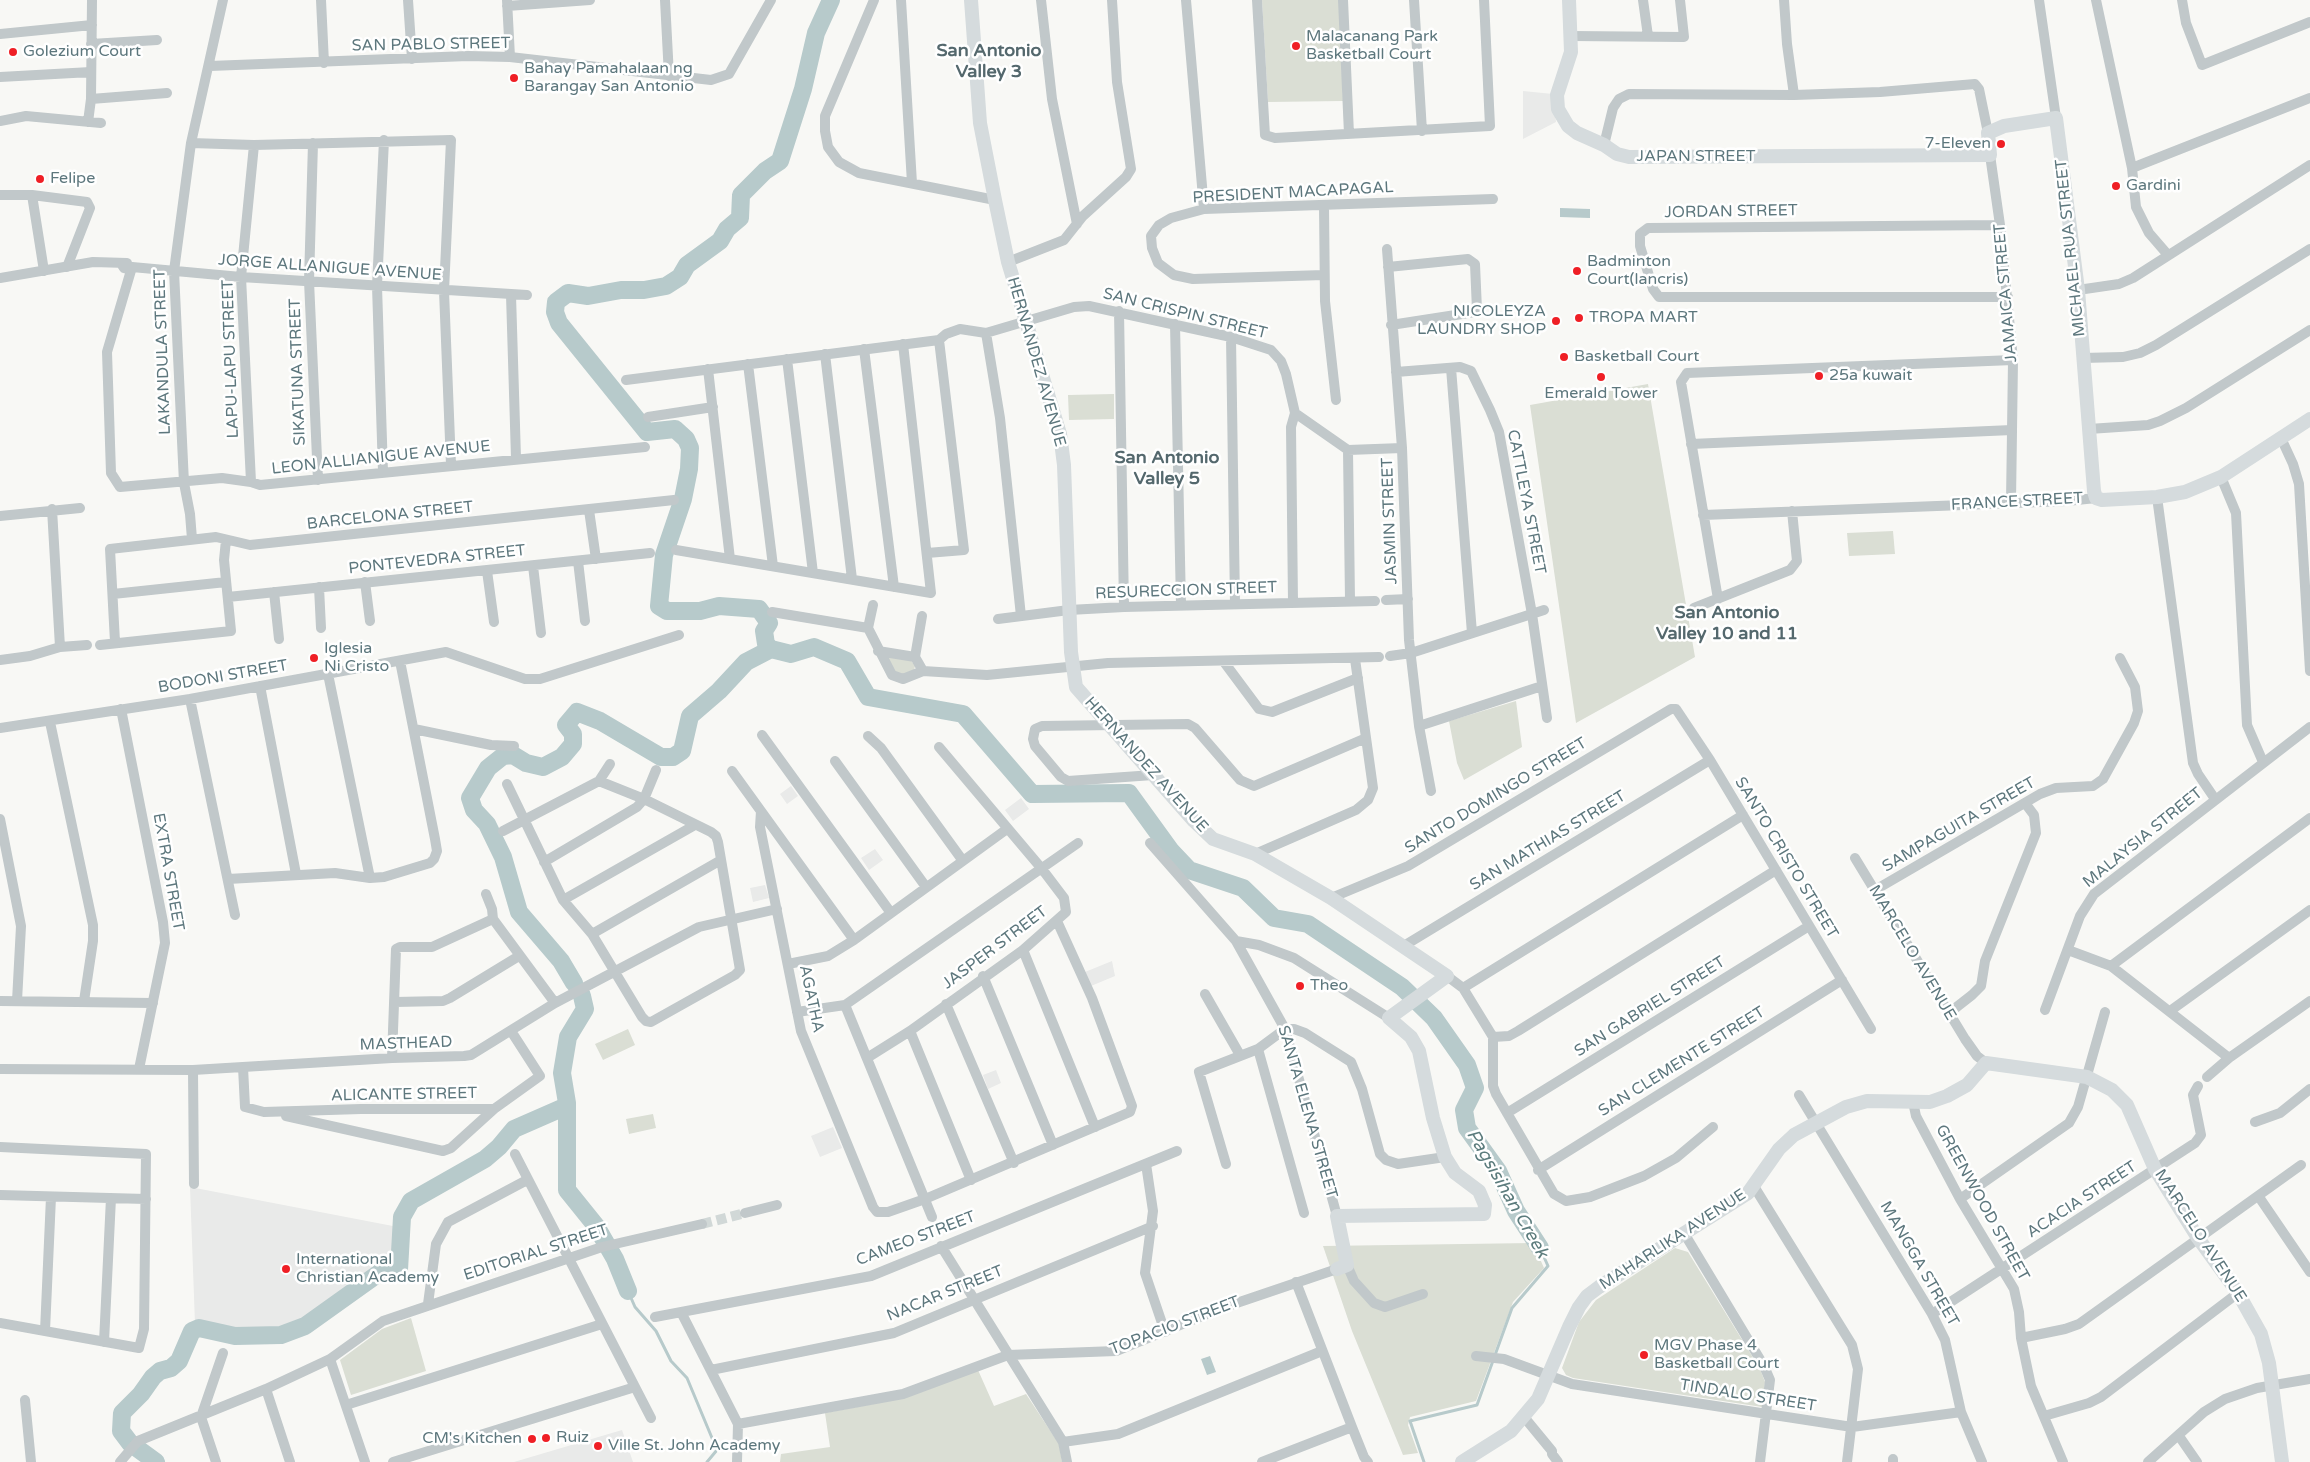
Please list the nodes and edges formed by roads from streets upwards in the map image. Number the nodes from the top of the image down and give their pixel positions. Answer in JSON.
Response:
{"nodes":[{"id":1,"x":92,"y":0,"type":"edge"},
{"id":2,"x":223,"y":0,"type":"edge"},
{"id":3,"x":321,"y":0,"type":"edge"},
{"id":4,"x":408,"y":0,"type":"edge"},
{"id":5,"x":590,"y":0,"type":"edge"},
{"id":6,"x":665,"y":0,"type":"edge"},
{"id":7,"x":771,"y":0,"type":"edge"},
{"id":8,"x":874,"y":0,"type":"edge"},
{"id":9,"x":902,"y":0,"type":"edge"},
{"id":10,"x":971,"y":0,"type":"edge"},
{"id":11,"x":1041,"y":0,"type":"edge"},
{"id":12,"x":1112,"y":0,"type":"edge"},
{"id":13,"x":1186,"y":0,"type":"edge"},
{"id":14,"x":1258,"y":0,"type":"edge"},
{"id":15,"x":1343,"y":0,"type":"edge"},
{"id":16,"x":1414,"y":0,"type":"edge"},
{"id":17,"x":1484,"y":0,"type":"edge"},
{"id":18,"x":1569,"y":0,"type":"edge"},
{"id":19,"x":1644,"y":0,"type":"edge"},
{"id":20,"x":1680,"y":0,"type":"edge"},
{"id":21,"x":1784,"y":0,"type":"edge"},
{"id":22,"x":2039,"y":0,"type":"edge"},
{"id":23,"x":2096,"y":0,"type":"edge"},
{"id":24,"x":2182,"y":0,"type":"edge"},
{"id":25,"x":507,"y":3,"type":"edge"},
{"id":26,"x":2310,"y":22,"type":"edge"},
{"id":27,"x":92,"y":25,"type":"junction"},
{"id":28,"x":0,"y":34,"type":"edge"},
{"id":29,"x":1570,"y":36,"type":"junction"},
{"id":30,"x":1648,"y":36,"type":"junction"},
{"id":31,"x":157,"y":40,"type":"dead end"},
{"id":32,"x":92,"y":44,"type":"junction"},
{"id":33,"x":510,"y":57,"type":"junction"},
{"id":34,"x":412,"y":59,"type":"junction"},
{"id":35,"x":324,"y":63,"type":"junction"},
{"id":36,"x":210,"y":66,"type":"junction"},
{"id":37,"x":91,"y":72,"type":"junction"},
{"id":38,"x":669,"y":76,"type":"junction"},
{"id":39,"x":0,"y":77,"type":"edge"},
{"id":40,"x":167,"y":93,"type":"dead end"},
{"id":41,"x":1794,"y":95,"type":"junction"},
{"id":42,"x":2310,"y":98,"type":"edge"},
{"id":43,"x":91,"y":99,"type":"junction"},
{"id":44,"x":2056,"y":118,"type":"junction"},
{"id":45,"x":0,"y":121,"type":"edge"},
{"id":46,"x":88,"y":122,"type":"junction"},
{"id":47,"x":101,"y":123,"type":"dead end"},
{"id":48,"x":1422,"y":131,"type":"junction"},
{"id":49,"x":1988,"y":133,"type":"junction"},
{"id":50,"x":1349,"y":134,"type":"junction"},
{"id":51,"x":384,"y":140,"type":"junction"},
{"id":52,"x":313,"y":143,"type":"junction"},
{"id":53,"x":191,"y":144,"type":"junction"},
{"id":54,"x":254,"y":145,"type":"junction"},
{"id":55,"x":1604,"y":145,"type":"junction"},
{"id":56,"x":1990,"y":155,"type":"junction"},
{"id":57,"x":2310,"y":165,"type":"edge"},
{"id":58,"x":2132,"y":168,"type":"junction"},
{"id":59,"x":912,"y":183,"type":"junction"},
{"id":60,"x":0,"y":195,"type":"edge"},
{"id":61,"x":32,"y":196,"type":"junction"},
{"id":62,"x":1493,"y":199,"type":"dead end"},
{"id":63,"x":994,"y":200,"type":"junction"},
{"id":64,"x":1324,"y":206,"type":"junction"},
{"id":65,"x":1204,"y":209,"type":"junction"},
{"id":66,"x":1077,"y":224,"type":"junction"},
{"id":67,"x":2000,"y":225,"type":"junction"},
{"id":68,"x":1387,"y":249,"type":"dead end"},
{"id":69,"x":2310,"y":249,"type":"edge"},
{"id":70,"x":2168,"y":255,"type":"junction"},
{"id":71,"x":1008,"y":262,"type":"junction"},
{"id":72,"x":127,"y":266,"type":"junction"},
{"id":73,"x":67,"y":267,"type":"junction"},
{"id":74,"x":1388,"y":268,"type":"junction"},
{"id":75,"x":174,"y":270,"type":"junction"},
{"id":76,"x":44,"y":271,"type":"junction"},
{"id":77,"x":1324,"y":275,"type":"junction"},
{"id":78,"x":241,"y":277,"type":"junction"},
{"id":79,"x":0,"y":278,"type":"edge"},
{"id":80,"x":310,"y":281,"type":"junction"},
{"id":81,"x":377,"y":286,"type":"junction"},
{"id":82,"x":2078,"y":290,"type":"junction"},
{"id":83,"x":444,"y":291,"type":"junction"},
{"id":84,"x":511,"y":295,"type":"junction"},
{"id":85,"x":527,"y":295,"type":"dead end"},
{"id":86,"x":2008,"y":297,"type":"junction"},
{"id":87,"x":1118,"y":311,"type":"junction"},
{"id":88,"x":1027,"y":320,"type":"junction"},
{"id":89,"x":1174,"y":324,"type":"junction"},
{"id":90,"x":1391,"y":325,"type":"junction"},
{"id":91,"x":2310,"y":330,"type":"edge"},
{"id":92,"x":986,"y":333,"type":"junction"},
{"id":93,"x":1230,"y":337,"type":"junction"},
{"id":94,"x":939,"y":340,"type":"junction"},
{"id":95,"x":903,"y":344,"type":"junction"},
{"id":96,"x":864,"y":349,"type":"junction"},
{"id":97,"x":825,"y":354,"type":"junction"},
{"id":98,"x":2082,"y":358,"type":"junction"},
{"id":99,"x":787,"y":359,"type":"junction"},
{"id":100,"x":2013,"y":360,"type":"junction"},
{"id":101,"x":748,"y":364,"type":"junction"},
{"id":102,"x":1451,"y":368,"type":"junction"},
{"id":103,"x":708,"y":369,"type":"junction"},
{"id":104,"x":1396,"y":372,"type":"junction"},
{"id":105,"x":626,"y":380,"type":"dead end"},
{"id":106,"x":1336,"y":400,"type":"dead end"},
{"id":107,"x":713,"y":407,"type":"junction"},
{"id":108,"x":1296,"y":413,"type":"junction"},
{"id":109,"x":648,"y":417,"type":"dead end"},
{"id":110,"x":2310,"y":419,"type":"edge"},
{"id":111,"x":2089,"y":429,"type":"junction"},
{"id":112,"x":2012,"y":430,"type":"junction"},
{"id":113,"x":2281,"y":438,"type":"junction"},
{"id":114,"x":1691,"y":444,"type":"junction"},
{"id":115,"x":645,"y":447,"type":"dead end"},
{"id":116,"x":1402,"y":448,"type":"junction"},
{"id":117,"x":1348,"y":450,"type":"junction"},
{"id":118,"x":516,"y":458,"type":"junction"},
{"id":119,"x":452,"y":465,"type":"junction"},
{"id":120,"x":383,"y":472,"type":"junction"},
{"id":121,"x":2220,"y":477,"type":"junction"},
{"id":122,"x":318,"y":480,"type":"junction"},
{"id":123,"x":251,"y":482,"type":"junction"},
{"id":124,"x":184,"y":483,"type":"junction"},
{"id":125,"x":2096,"y":498,"type":"junction"},
{"id":126,"x":2157,"y":498,"type":"junction"},
{"id":127,"x":674,"y":500,"type":"dead end"},
{"id":128,"x":2011,"y":502,"type":"junction"},
{"id":129,"x":80,"y":508,"type":"dead end"},
{"id":130,"x":52,"y":509,"type":"junction"},
{"id":131,"x":590,"y":510,"type":"junction"},
{"id":132,"x":1792,"y":511,"type":"junction"},
{"id":133,"x":1703,"y":515,"type":"junction"},
{"id":134,"x":0,"y":516,"type":"edge"},
{"id":135,"x":192,"y":539,"type":"junction"},
{"id":136,"x":226,"y":540,"type":"junction"},
{"id":137,"x":676,"y":550,"type":"dead end"},
{"id":138,"x":927,"y":552,"type":"junction"},
{"id":139,"x":650,"y":553,"type":"dead end"},
{"id":140,"x":596,"y":559,"type":"junction"},
{"id":141,"x":730,"y":559,"type":"junction"},
{"id":142,"x":578,"y":562,"type":"junction"},
{"id":143,"x":533,"y":566,"type":"junction"},
{"id":144,"x":773,"y":566,"type":"junction"},
{"id":145,"x":487,"y":570,"type":"junction"},
{"id":146,"x":813,"y":573,"type":"junction"},
{"id":147,"x":852,"y":579,"type":"junction"},
{"id":148,"x":226,"y":582,"type":"junction"},
{"id":149,"x":365,"y":582,"type":"junction"},
{"id":150,"x":894,"y":586,"type":"junction"},
{"id":151,"x":319,"y":587,"type":"junction"},
{"id":152,"x":274,"y":592,"type":"junction"},
{"id":153,"x":113,"y":594,"type":"junction"},
{"id":154,"x":228,"y":597,"type":"junction"},
{"id":155,"x":1408,"y":599,"type":"junction"},
{"id":156,"x":1718,"y":599,"type":"junction"},
{"id":157,"x":1386,"y":600,"type":"dead end"},
{"id":158,"x":1374,"y":601,"type":"dead end"},
{"id":159,"x":1350,"y":602,"type":"junction"},
{"id":160,"x":1293,"y":603,"type":"junction"},
{"id":161,"x":1235,"y":604,"type":"junction"},
{"id":162,"x":873,"y":605,"type":"dead end"},
{"id":163,"x":1181,"y":605,"type":"junction"},
{"id":164,"x":1124,"y":606,"type":"junction"},
{"id":165,"x":1694,"y":608,"type":"dead end"},
{"id":166,"x":1069,"y":610,"type":"junction"},
{"id":167,"x":1544,"y":610,"type":"dead end"},
{"id":168,"x":772,"y":612,"type":"dead end"},
{"id":169,"x":1532,"y":614,"type":"junction"},
{"id":170,"x":922,"y":616,"type":"dead end"},
{"id":171,"x":1021,"y":616,"type":"junction"},
{"id":172,"x":998,"y":620,"type":"dead end"},
{"id":173,"x":370,"y":621,"type":"dead end"},
{"id":174,"x":586,"y":621,"type":"dead end"},
{"id":175,"x":494,"y":622,"type":"dead end"},
{"id":176,"x":321,"y":628,"type":"dead end"},
{"id":177,"x":868,"y":628,"type":"junction"},
{"id":178,"x":541,"y":633,"type":"dead end"},
{"id":179,"x":1472,"y":633,"type":"junction"},
{"id":180,"x":679,"y":635,"type":"dead end"},
{"id":181,"x":279,"y":639,"type":"dead end"},
{"id":182,"x":115,"y":642,"type":"junction"},
{"id":183,"x":87,"y":645,"type":"dead end"},
{"id":184,"x":100,"y":645,"type":"dead end"},
{"id":185,"x":60,"y":647,"type":"junction"},
{"id":186,"x":878,"y":650,"type":"junction"},
{"id":187,"x":1410,"y":653,"type":"junction"},
{"id":188,"x":1390,"y":656,"type":"dead end"},
{"id":189,"x":915,"y":657,"type":"junction"},
{"id":190,"x":1379,"y":657,"type":"dead end"},
{"id":191,"x":2120,"y":658,"type":"dead end"},
{"id":192,"x":1355,"y":659,"type":"junction"},
{"id":193,"x":0,"y":660,"type":"edge"},
{"id":194,"x":400,"y":661,"type":"junction"},
{"id":195,"x":1224,"y":662,"type":"junction"},
{"id":196,"x":1073,"y":666,"type":"junction"},
{"id":197,"x":923,"y":671,"type":"junction"},
{"id":198,"x":2310,"y":671,"type":"edge"},
{"id":199,"x":328,"y":674,"type":"junction"},
{"id":200,"x":1358,"y":678,"type":"junction"},
{"id":201,"x":260,"y":686,"type":"junction"},
{"id":202,"x":1542,"y":686,"type":"junction"},
{"id":203,"x":190,"y":699,"type":"junction"},
{"id":204,"x":121,"y":709,"type":"junction"},
{"id":205,"x":1671,"y":709,"type":"joint"},
{"id":206,"x":1547,"y":718,"type":"dead end"},
{"id":207,"x":50,"y":722,"type":"junction"},
{"id":208,"x":1108,"y":725,"type":"junction"},
{"id":209,"x":1419,"y":726,"type":"junction"},
{"id":210,"x":2310,"y":727,"type":"edge"},
{"id":211,"x":0,"y":728,"type":"edge"},
{"id":212,"x":414,"y":729,"type":"junction"},
{"id":213,"x":762,"y":735,"type":"dead end"},
{"id":214,"x":868,"y":736,"type":"dead end"},
{"id":215,"x":1366,"y":738,"type":"junction"},
{"id":216,"x":514,"y":746,"type":"dead end"},
{"id":217,"x":939,"y":747,"type":"dead end"},
{"id":218,"x":1710,"y":760,"type":"junction"},
{"id":219,"x":835,"y":761,"type":"dead end"},
{"id":220,"x":2263,"y":762,"type":"junction"},
{"id":221,"x":610,"y":764,"type":"dead end"},
{"id":222,"x":656,"y":770,"type":"dead end"},
{"id":223,"x":732,"y":771,"type":"dead end"},
{"id":224,"x":1153,"y":775,"type":"junction"},
{"id":225,"x":599,"y":782,"type":"junction"},
{"id":226,"x":507,"y":784,"type":"dead end"},
{"id":227,"x":1430,"y":790,"type":"dead end"},
{"id":228,"x":644,"y":799,"type":"junction"},
{"id":229,"x":2215,"y":799,"type":"junction"},
{"id":230,"x":2026,"y":802,"type":"junction"},
{"id":231,"x":761,"y":811,"type":"junction"},
{"id":232,"x":1743,"y":815,"type":"junction"},
{"id":233,"x":2310,"y":818,"type":"edge"},
{"id":234,"x":0,"y":819,"type":"edge"},
{"id":235,"x":524,"y":820,"type":"junction"},
{"id":236,"x":695,"y":825,"type":"junction"},
{"id":237,"x":1007,"y":829,"type":"junction"},
{"id":238,"x":503,"y":831,"type":"dead end"},
{"id":239,"x":1078,"y":843,"type":"dead end"},
{"id":240,"x":1150,"y":843,"type":"dead end"},
{"id":241,"x":1254,"y":854,"type":"junction"},
{"id":242,"x":1855,"y":858,"type":"dead end"},
{"id":243,"x":720,"y":860,"type":"junction"},
{"id":244,"x":963,"y":861,"type":"junction"},
{"id":245,"x":544,"y":862,"type":"junction"},
{"id":246,"x":1042,"y":869,"type":"junction"},
{"id":247,"x":1776,"y":870,"type":"junction"},
{"id":248,"x":296,"y":874,"type":"junction"},
{"id":249,"x":370,"y":878,"type":"junction"},
{"id":250,"x":228,"y":879,"type":"junction"},
{"id":251,"x":926,"y":887,"type":"junction"},
{"id":252,"x":1875,"y":890,"type":"junction"},
{"id":253,"x":486,"y":894,"type":"dead end"},
{"id":254,"x":1331,"y":898,"type":"junction"},
{"id":255,"x":563,"y":900,"type":"junction"},
{"id":256,"x":777,"y":910,"type":"junction"},
{"id":257,"x":2310,"y":910,"type":"edge"},
{"id":258,"x":891,"y":913,"type":"junction"},
{"id":259,"x":235,"y":915,"type":"dead end"},
{"id":260,"x":732,"y":918,"type":"junction"},
{"id":261,"x":493,"y":919,"type":"junction"},
{"id":262,"x":1057,"y":921,"type":"junction"},
{"id":263,"x":1809,"y":926,"type":"junction"},
{"id":264,"x":592,"y":934,"type":"junction"},
{"id":265,"x":854,"y":940,"type":"junction"},
{"id":266,"x":1236,"y":941,"type":"junction"},
{"id":267,"x":1402,"y":947,"type":"junction"},
{"id":268,"x":1023,"y":950,"type":"junction"},
{"id":269,"x":2068,"y":950,"type":"junction"},
{"id":270,"x":519,"y":956,"type":"junction"},
{"id":271,"x":788,"y":964,"type":"junction"},
{"id":272,"x":2111,"y":966,"type":"junction"},
{"id":273,"x":616,"y":972,"type":"junction"},
{"id":274,"x":983,"y":976,"type":"junction"},
{"id":275,"x":1447,"y":976,"type":"junction"},
{"id":276,"x":1842,"y":980,"type":"junction"},
{"id":277,"x":1463,"y":988,"type":"junction"},
{"id":278,"x":1206,"y":994,"type":"dead end"},
{"id":279,"x":17,"y":1000,"type":"junction"},
{"id":280,"x":0,"y":1001,"type":"edge"},
{"id":281,"x":84,"y":1001,"type":"junction"},
{"id":282,"x":2310,"y":1001,"type":"edge"},
{"id":283,"x":395,"y":1002,"type":"junction"},
{"id":284,"x":153,"y":1003,"type":"junction"},
{"id":285,"x":556,"y":1003,"type":"junction"},
{"id":286,"x":946,"y":1004,"type":"junction"},
{"id":287,"x":845,"y":1006,"type":"junction"},
{"id":288,"x":2045,"y":1010,"type":"dead end"},
{"id":289,"x":2170,"y":1011,"type":"junction"},
{"id":290,"x":797,"y":1012,"type":"junction"},
{"id":291,"x":1948,"y":1012,"type":"junction"},
{"id":292,"x":2104,"y":1012,"type":"dead end"},
{"id":293,"x":1389,"y":1018,"type":"junction"},
{"id":294,"x":1285,"y":1029,"type":"junction"},
{"id":295,"x":1871,"y":1029,"type":"dead end"},
{"id":296,"x":511,"y":1031,"type":"junction"},
{"id":297,"x":910,"y":1031,"type":"junction"},
{"id":298,"x":1493,"y":1037,"type":"junction"},
{"id":299,"x":1258,"y":1049,"type":"junction"},
{"id":300,"x":1240,"y":1055,"type":"junction"},
{"id":301,"x":392,"y":1058,"type":"junction"},
{"id":302,"x":867,"y":1058,"type":"junction"},
{"id":303,"x":2229,"y":1058,"type":"junction"},
{"id":304,"x":1986,"y":1063,"type":"junction"},
{"id":305,"x":242,"y":1067,"type":"junction"},
{"id":306,"x":0,"y":1069,"type":"edge"},
{"id":307,"x":139,"y":1069,"type":"junction"},
{"id":308,"x":193,"y":1070,"type":"junction"},
{"id":309,"x":2087,"y":1077,"type":"junction"},
{"id":310,"x":2207,"y":1077,"type":"dead end"},
{"id":311,"x":2198,"y":1086,"type":"dead end"},
{"id":312,"x":2310,"y":1089,"type":"edge"},
{"id":313,"x":1799,"y":1095,"type":"dead end"},
{"id":314,"x":1913,"y":1102,"type":"junction"},
{"id":315,"x":494,"y":1109,"type":"junction"},
{"id":316,"x":1507,"y":1113,"type":"junction"},
{"id":317,"x":273,"y":1114,"type":"junction"},
{"id":318,"x":1816,"y":1122,"type":"junction"},
{"id":319,"x":2255,"y":1122,"type":"dead end"},
{"id":320,"x":1713,"y":1127,"type":"dead end"},
{"id":321,"x":1094,"y":1128,"type":"junction"},
{"id":322,"x":1053,"y":1145,"type":"junction"},
{"id":323,"x":0,"y":1147,"type":"edge"},
{"id":324,"x":1177,"y":1151,"type":"dead end"},
{"id":325,"x":515,"y":1154,"type":"dead end"},
{"id":326,"x":1445,"y":1157,"type":"junction"},
{"id":327,"x":1014,"y":1163,"type":"junction"},
{"id":328,"x":1146,"y":1164,"type":"junction"},
{"id":329,"x":1226,"y":1164,"type":"dead end"},
{"id":330,"x":2301,"y":1165,"type":"dead end"},
{"id":331,"x":2155,"y":1169,"type":"junction"},
{"id":332,"x":1538,"y":1170,"type":"junction"},
{"id":333,"x":527,"y":1180,"type":"junction"},
{"id":334,"x":971,"y":1180,"type":"junction"},
{"id":335,"x":194,"y":1184,"type":"dead end"},
{"id":336,"x":1754,"y":1188,"type":"junction"},
{"id":337,"x":0,"y":1195,"type":"edge"},
{"id":338,"x":51,"y":1197,"type":"junction"},
{"id":339,"x":2259,"y":1197,"type":"junction"},
{"id":340,"x":110,"y":1198,"type":"junction"},
{"id":341,"x":1960,"y":1198,"type":"junction"},
{"id":342,"x":146,"y":1199,"type":"junction"},
{"id":343,"x":924,"y":1199,"type":"junction"},
{"id":344,"x":777,"y":1206,"type":"dead end"},
{"id":345,"x":745,"y":1213,"type":"tunnel mouth"},
{"id":346,"x":1304,"y":1213,"type":"dead end"},
{"id":347,"x":1336,"y":1216,"type":"junction"},
{"id":348,"x":932,"y":1217,"type":"dead end"},
{"id":349,"x":702,"y":1224,"type":"tunnel mouth"},
{"id":350,"x":1153,"y":1226,"type":"junction"},
{"id":351,"x":1684,"y":1233,"type":"junction"},
{"id":352,"x":2198,"y":1238,"type":"junction"},
{"id":353,"x":941,"y":1246,"type":"junction"},
{"id":354,"x":567,"y":1258,"type":"junction"},
{"id":355,"x":1342,"y":1267,"type":"junction"},
{"id":356,"x":2004,"y":1268,"type":"junction"},
{"id":357,"x":2310,"y":1272,"type":"edge"},
{"id":358,"x":1296,"y":1282,"type":"junction"},
{"id":359,"x":2238,"y":1293,"type":"junction"},
{"id":360,"x":1423,"y":1294,"type":"dead end"},
{"id":361,"x":974,"y":1300,"type":"junction"},
{"id":362,"x":428,"y":1304,"type":"junction"},
{"id":363,"x":681,"y":1312,"type":"junction"},
{"id":364,"x":1932,"y":1314,"type":"junction"},
{"id":365,"x":655,"y":1316,"type":"dead end"},
{"id":366,"x":0,"y":1323,"type":"edge"},
{"id":367,"x":602,"y":1324,"type":"junction"},
{"id":368,"x":45,"y":1331,"type":"junction"},
{"id":369,"x":1164,"y":1332,"type":"junction"},
{"id":370,"x":2021,"y":1338,"type":"junction"},
{"id":371,"x":104,"y":1342,"type":"junction"},
{"id":372,"x":1322,"y":1351,"type":"junction"},
{"id":373,"x":223,"y":1353,"type":"dead end"},
{"id":374,"x":1008,"y":1355,"type":"junction"},
{"id":375,"x":1476,"y":1356,"type":"dead end"},
{"id":376,"x":330,"y":1358,"type":"junction"},
{"id":377,"x":711,"y":1370,"type":"junction"},
{"id":378,"x":1549,"y":1378,"type":"junction"},
{"id":379,"x":2310,"y":1379,"type":"edge"},
{"id":380,"x":2272,"y":1386,"type":"junction"},
{"id":381,"x":635,"y":1387,"type":"junction"},
{"id":382,"x":266,"y":1389,"type":"junction"},
{"id":383,"x":24,"y":1400,"type":"dead end"},
{"id":384,"x":346,"y":1405,"type":"junction"},
{"id":385,"x":1961,"y":1412,"type":"junction"},
{"id":386,"x":1766,"y":1415,"type":"junction"},
{"id":387,"x":2044,"y":1416,"type":"junction"},
{"id":388,"x":201,"y":1417,"type":"junction"},
{"id":389,"x":1524,"y":1417,"type":"junction"},
{"id":390,"x":652,"y":1418,"type":"dead end"},
{"id":391,"x":738,"y":1424,"type":"junction"},
{"id":392,"x":1352,"y":1427,"type":"junction"},
{"id":393,"x":1852,"y":1427,"type":"junction"},
{"id":394,"x":2178,"y":1436,"type":"junction"},
{"id":395,"x":1063,"y":1442,"type":"junction"},
{"id":396,"x":1552,"y":1451,"type":"junction"},
{"id":397,"x":31,"y":1462,"type":"edge"},
{"id":398,"x":120,"y":1462,"type":"edge"},
{"id":399,"x":216,"y":1462,"type":"edge"},
{"id":400,"x":290,"y":1462,"type":"edge"},
{"id":401,"x":365,"y":1462,"type":"edge"},
{"id":402,"x":393,"y":1462,"type":"edge"},
{"id":403,"x":737,"y":1462,"type":"edge"},
{"id":404,"x":1067,"y":1462,"type":"edge"},
{"id":405,"x":1262,"y":1462,"type":"edge"},
{"id":406,"x":1368,"y":1462,"type":"edge"},
{"id":407,"x":1462,"y":1462,"type":"edge"},
{"id":408,"x":1558,"y":1462,"type":"edge"},
{"id":409,"x":1564,"y":1462,"type":"edge"},
{"id":410,"x":1760,"y":1462,"type":"edge"},
{"id":411,"x":1847,"y":1462,"type":"edge"},
{"id":412,"x":1982,"y":1462,"type":"edge"},
{"id":413,"x":2064,"y":1462,"type":"edge"},
{"id":414,"x":2148,"y":1462,"type":"edge"},
{"id":415,"x":2197,"y":1462,"type":"edge"},
{"id":416,"x":2282,"y":1462,"type":"edge"}],
"edges":[{"from":1,"to":27,"type":"street"},
{"from":2,"to":36,"type":"street","name":"LAKANDULA STREET"},
{"from":3,"to":35,"type":"street"},
{"from":4,"to":34,"type":"street"},
{"from":5,"to":25,"type":"street"},
{"from":6,"to":38,"type":"street"},
{"from":7,"to":38,"type":"street","name":"SAN PABLO STREET"},
{"from":8,"to":59,"type":"street"},
{"from":9,"to":59,"type":"street"},
{"from":10,"to":63,"type":"street","name":"HERNANDEZ AVENUE"},
{"from":11,"to":66,"type":"street"},
{"from":12,"to":66,"type":"street"},
{"from":13,"to":65,"type":"street"},
{"from":14,"to":50,"type":"street"},
{"from":15,"to":50,"type":"street"},
{"from":16,"to":48,"type":"street"},
{"from":17,"to":48,"type":"street"},
{"from":18,"to":29,"type":"street","name":"JAPAN STREET"},
{"from":19,"to":30,"type":"street"},
{"from":20,"to":30,"type":"street"},
{"from":21,"to":41,"type":"street"},
{"from":22,"to":44,"type":"street","name":"MICHAEL RUA STREET"},
{"from":23,"to":58,"type":"street"},
{"from":24,"to":26,"type":"street"},
{"from":25,"to":33,"type":"street"},
{"from":27,"to":28,"type":"street"},
{"from":27,"to":32,"type":"street"},
{"from":29,"to":30,"type":"street"},
{"from":29,"to":55,"type":"street","name":"JAPAN STREET"},
{"from":31,"to":32,"type":"street"},
{"from":32,"to":37,"type":"street"},
{"from":33,"to":34,"type":"street","name":"SAN PABLO STREET"},
{"from":33,"to":38,"type":"street","name":"SAN PABLO STREET"},
{"from":34,"to":35,"type":"street","name":"SAN PABLO STREET"},
{"from":35,"to":36,"type":"street","name":"SAN PABLO STREET"},
{"from":36,"to":53,"type":"street","name":"LAKANDULA STREET"},
{"from":37,"to":39,"type":"street"},
{"from":37,"to":43,"type":"street"},
{"from":40,"to":43,"type":"street"},
{"from":41,"to":49,"type":"street","name":"JAMAICA STREET"},
{"from":41,"to":55,"type":"street"},
{"from":42,"to":58,"type":"street"},
{"from":43,"to":46,"type":"street"},
{"from":44,"to":49,"type":"street"},
{"from":44,"to":82,"type":"street","name":"MICHAEL RUA STREET"},
{"from":45,"to":46,"type":"street"},
{"from":46,"to":47,"type":"street"},
{"from":48,"to":50,"type":"street"},
{"from":49,"to":56,"type":"street","name":"JAMAICA STREET"},
{"from":51,"to":52,"type":"street"},
{"from":51,"to":81,"type":"street"},
{"from":51,"to":83,"type":"street"},
{"from":52,"to":54,"type":"street"},
{"from":52,"to":80,"type":"street","name":"SIKATUNA STREET"},
{"from":53,"to":54,"type":"street"},
{"from":53,"to":75,"type":"street","name":"LAKANDULA STREET"},
{"from":54,"to":78,"type":"street","name":"LAPU-LAPU STREET"},
{"from":55,"to":56,"type":"street","name":"JAPAN STREET"},
{"from":56,"to":67,"type":"street","name":"JAMAICA STREET"},
{"from":57,"to":70,"type":"street"},
{"from":58,"to":70,"type":"street"},
{"from":59,"to":63,"type":"street"},
{"from":60,"to":61,"type":"street"},
{"from":61,"to":73,"type":"street"},
{"from":61,"to":76,"type":"street"},
{"from":62,"to":64,"type":"street","name":"PRESIDENT MACAPAGAL"},
{"from":63,"to":71,"type":"street","name":"HERNANDEZ AVENUE"},
{"from":64,"to":65,"type":"street","name":"PRESIDENT MACAPAGAL"},
{"from":64,"to":77,"type":"street"},
{"from":65,"to":77,"type":"street","name":"PRESIDENT MACAPAGAL"},
{"from":66,"to":71,"type":"street"},
{"from":67,"to":86,"type":"street","name":"JAMAICA STREET"},
{"from":67,"to":86,"type":"street","name":"JORDAN STREET"},
{"from":68,"to":74,"type":"street","name":"JASMIN STREET"},
{"from":69,"to":98,"type":"street"},
{"from":70,"to":82,"type":"street"},
{"from":71,"to":88,"type":"street","name":"HERNANDEZ AVENUE"},
{"from":72,"to":73,"type":"street","name":"JORGE ALLANIGUE AVENUE"},
{"from":72,"to":75,"type":"street","name":"JORGE ALLANIGUE AVENUE"},
{"from":72,"to":124,"type":"street","name":"LEON ALLIANIGUE AVENUE"},
{"from":73,"to":76,"type":"street","name":"JORGE ALLANIGUE AVENUE"},
{"from":74,"to":90,"type":"street","name":"JASMIN STREET"},
{"from":74,"to":90,"type":"street"},
{"from":75,"to":78,"type":"street","name":"JORGE ALLANIGUE AVENUE"},
{"from":75,"to":124,"type":"street","name":"LAKANDULA STREET"},
{"from":76,"to":79,"type":"street","name":"JORGE ALLANIGUE AVENUE"},
{"from":77,"to":106,"type":"street"},
{"from":78,"to":80,"type":"street","name":"JORGE ALLANIGUE AVENUE"},
{"from":78,"to":123,"type":"street","name":"LAPU-LAPU STREET"},
{"from":80,"to":81,"type":"street","name":"JORGE ALLANIGUE AVENUE"},
{"from":80,"to":122,"type":"street","name":"SIKATUNA STREET"},
{"from":81,"to":83,"type":"street","name":"JORGE ALLANIGUE AVENUE"},
{"from":81,"to":120,"type":"street"},
{"from":82,"to":98,"type":"street","name":"MICHAEL RUA STREET"},
{"from":83,"to":84,"type":"street","name":"JORGE ALLANIGUE AVENUE"},
{"from":83,"to":119,"type":"street"},
{"from":84,"to":85,"type":"street","name":"JORGE ALLANIGUE AVENUE"},
{"from":84,"to":118,"type":"street"},
{"from":86,"to":100,"type":"street","name":"JAMAICA STREET"},
{"from":87,"to":88,"type":"street","name":"SAN CRISPIN STREET"},
{"from":87,"to":89,"type":"street","name":"SAN CRISPIN STREET"},
{"from":87,"to":164,"type":"street"},
{"from":88,"to":92,"type":"street","name":"SAN CRISPIN STREET"},
{"from":88,"to":166,"type":"street","name":"HERNANDEZ AVENUE"},
{"from":89,"to":93,"type":"street","name":"SAN CRISPIN STREET"},
{"from":89,"to":163,"type":"street"},
{"from":90,"to":104,"type":"street","name":"JASMIN STREET"},
{"from":91,"to":111,"type":"street"},
{"from":92,"to":94,"type":"street"},
{"from":92,"to":171,"type":"street"},
{"from":93,"to":108,"type":"street","name":"SAN CRISPIN STREET"},
{"from":93,"to":161,"type":"street"},
{"from":94,"to":95,"type":"street"},
{"from":94,"to":138,"type":"street"},
{"from":95,"to":96,"type":"street"},
{"from":95,"to":138,"type":"street"},
{"from":96,"to":97,"type":"street"},
{"from":96,"to":150,"type":"street"},
{"from":97,"to":99,"type":"street"},
{"from":97,"to":147,"type":"street"},
{"from":98,"to":111,"type":"street","name":"MICHAEL RUA STREET"},
{"from":99,"to":101,"type":"street"},
{"from":99,"to":146,"type":"street"},
{"from":100,"to":112,"type":"street","name":"JAMAICA STREET"},
{"from":100,"to":114,"type":"street"},
{"from":101,"to":103,"type":"street"},
{"from":101,"to":144,"type":"street"},
{"from":102,"to":104,"type":"street","name":"CATTLEYA STREET"},
{"from":102,"to":169,"type":"street","name":"CATTLEYA STREET"},
{"from":102,"to":179,"type":"street"},
{"from":103,"to":105,"type":"street"},
{"from":103,"to":107,"type":"street"},
{"from":104,"to":116,"type":"street","name":"JASMIN STREET"},
{"from":107,"to":109,"type":"street"},
{"from":107,"to":141,"type":"street"},
{"from":108,"to":117,"type":"street"},
{"from":108,"to":160,"type":"street"},
{"from":110,"to":113,"type":"street","name":"FRANCE STREET"},
{"from":111,"to":125,"type":"street","name":"MICHAEL RUA STREET"},
{"from":112,"to":114,"type":"street"},
{"from":112,"to":128,"type":"street","name":"JAMAICA STREET"},
{"from":113,"to":121,"type":"street","name":"FRANCE STREET"},
{"from":113,"to":198,"type":"street"},
{"from":114,"to":133,"type":"street"},
{"from":115,"to":118,"type":"street","name":"LEON ALLIANIGUE AVENUE"},
{"from":116,"to":117,"type":"street"},
{"from":116,"to":155,"type":"street","name":"JASMIN STREET"},
{"from":117,"to":159,"type":"street"},
{"from":118,"to":119,"type":"street","name":"LEON ALLIANIGUE AVENUE"},
{"from":119,"to":120,"type":"street","name":"LEON ALLIANIGUE AVENUE"},
{"from":120,"to":122,"type":"street","name":"LEON ALLIANIGUE AVENUE"},
{"from":121,"to":126,"type":"street","name":"FRANCE STREET"},
{"from":121,"to":220,"type":"street"},
{"from":122,"to":123,"type":"street","name":"LEON ALLIANIGUE AVENUE"},
{"from":123,"to":124,"type":"street","name":"LEON ALLIANIGUE AVENUE"},
{"from":124,"to":135,"type":"street","name":"LAKANDULA STREET"},
{"from":125,"to":126,"type":"street","name":"FRANCE STREET"},
{"from":125,"to":128,"type":"street","name":"FRANCE STREET"},
{"from":126,"to":229,"type":"street"},
{"from":127,"to":131,"type":"street","name":"BARCELONA STREET"},
{"from":128,"to":132,"type":"street","name":"FRANCE STREET"},
{"from":129,"to":130,"type":"street"},
{"from":130,"to":134,"type":"street"},
{"from":130,"to":185,"type":"street"},
{"from":131,"to":136,"type":"street","name":"BARCELONA STREET"},
{"from":131,"to":140,"type":"street"},
{"from":132,"to":133,"type":"street","name":"FRANCE STREET"},
{"from":132,"to":156,"type":"street"},
{"from":133,"to":156,"type":"street"},
{"from":135,"to":136,"type":"street","name":"BARCELONA STREET"},
{"from":135,"to":153,"type":"street","name":"BARCELONA STREET"},
{"from":136,"to":148,"type":"street"},
{"from":137,"to":141,"type":"street"},
{"from":138,"to":150,"type":"street"},
{"from":139,"to":140,"type":"street","name":"PONTEVEDRA STREET"},
{"from":140,"to":142,"type":"street","name":"PONTEVEDRA STREET"},
{"from":141,"to":144,"type":"street"},
{"from":142,"to":143,"type":"street","name":"PONTEVEDRA STREET"},
{"from":142,"to":174,"type":"street"},
{"from":143,"to":145,"type":"street","name":"PONTEVEDRA STREET"},
{"from":143,"to":178,"type":"street"},
{"from":144,"to":146,"type":"street"},
{"from":145,"to":149,"type":"street","name":"PONTEVEDRA STREET"},
{"from":145,"to":175,"type":"street"},
{"from":146,"to":147,"type":"street"},
{"from":147,"to":150,"type":"street"},
{"from":148,"to":153,"type":"street"},
{"from":148,"to":154,"type":"street"},
{"from":149,"to":151,"type":"street","name":"PONTEVEDRA STREET"},
{"from":149,"to":173,"type":"street"},
{"from":151,"to":152,"type":"street","name":"PONTEVEDRA STREET"},
{"from":151,"to":176,"type":"street"},
{"from":152,"to":154,"type":"street","name":"PONTEVEDRA STREET"},
{"from":152,"to":181,"type":"street"},
{"from":153,"to":182,"type":"street"},
{"from":154,"to":182,"type":"street"},
{"from":155,"to":157,"type":"street"},
{"from":155,"to":187,"type":"street","name":"JASMIN STREET"},
{"from":156,"to":165,"type":"street"},
{"from":158,"to":159,"type":"street","name":"RESURECCION STREET"},
{"from":159,"to":160,"type":"street","name":"RESURECCION STREET"},
{"from":160,"to":161,"type":"street","name":"RESURECCION STREET"},
{"from":161,"to":163,"type":"street","name":"RESURECCION STREET"},
{"from":162,"to":177,"type":"street"},
{"from":163,"to":164,"type":"street","name":"RESURECCION STREET"},
{"from":164,"to":166,"type":"street","name":"RESURECCION STREET"},
{"from":166,"to":171,"type":"street","name":"RESURECCION STREET"},
{"from":166,"to":196,"type":"street","name":"HERNANDEZ AVENUE"},
{"from":167,"to":169,"type":"street"},
{"from":168,"to":177,"type":"street"},
{"from":169,"to":179,"type":"street"},
{"from":169,"to":202,"type":"street","name":"CATTLEYA STREET"},
{"from":170,"to":189,"type":"street"},
{"from":171,"to":172,"type":"street","name":"RESURECCION STREET"},
{"from":177,"to":186,"type":"street"},
{"from":179,"to":187,"type":"street"},
{"from":180,"to":194,"type":"street","name":"BODONI STREET"},
{"from":182,"to":184,"type":"street"},
{"from":183,"to":185,"type":"street"},
{"from":185,"to":193,"type":"street"},
{"from":186,"to":189,"type":"street"},
{"from":186,"to":197,"type":"street"},
{"from":187,"to":188,"type":"street"},
{"from":187,"to":209,"type":"street","name":"JASMIN STREET"},
{"from":189,"to":197,"type":"street"},
{"from":190,"to":192,"type":"street"},
{"from":191,"to":230,"type":"street","name":"SAMPAGUITA STREET"},
{"from":192,"to":195,"type":"street"},
{"from":192,"to":200,"type":"street"},
{"from":194,"to":199,"type":"street","name":"BODONI STREET"},
{"from":194,"to":212,"type":"street"},
{"from":195,"to":196,"type":"street"},
{"from":195,"to":200,"type":"street"},
{"from":196,"to":197,"type":"street"},
{"from":196,"to":208,"type":"street","name":"HERNANDEZ AVENUE"},
{"from":199,"to":201,"type":"street","name":"BODONI STREET"},
{"from":199,"to":249,"type":"street"},
{"from":200,"to":215,"type":"street"},
{"from":201,"to":203,"type":"street","name":"BODONI STREET"},
{"from":201,"to":248,"type":"street"},
{"from":202,"to":206,"type":"street","name":"CATTLEYA STREET"},
{"from":202,"to":209,"type":"street"},
{"from":203,"to":204,"type":"street","name":"BODONI STREET"},
{"from":203,"to":250,"type":"street"},
{"from":204,"to":207,"type":"street","name":"BODONI STREET"},
{"from":204,"to":284,"type":"street","name":"EXTRA STREET"},
{"from":205,"to":218,"type":"street","name":"SANTO CRISTO STREET"},
{"from":205,"to":254,"type":"street","name":"SANTO DOMINGO STREET"},
{"from":207,"to":211,"type":"street","name":"BODONI STREET"},
{"from":207,"to":281,"type":"street"},
{"from":208,"to":215,"type":"street"},
{"from":208,"to":224,"type":"street","name":"HERNANDEZ AVENUE"},
{"from":208,"to":224,"type":"street"},
{"from":209,"to":227,"type":"street","name":"JASMIN STREET"},
{"from":210,"to":220,"type":"street","name":"MALAYSIA STREET"},
{"from":212,"to":216,"type":"street"},
{"from":212,"to":249,"type":"street"},
{"from":213,"to":258,"type":"street"},
{"from":214,"to":244,"type":"street"},
{"from":215,"to":241,"type":"street"},
{"from":217,"to":237,"type":"street","name":"JASPER STREET"},
{"from":218,"to":232,"type":"street","name":"SANTO CRISTO STREET"},
{"from":218,"to":267,"type":"street","name":"SAN MATHIAS STREET"},
{"from":219,"to":251,"type":"street"},
{"from":220,"to":229,"type":"street","name":"MALAYSIA STREET"},
{"from":221,"to":225,"type":"street"},
{"from":222,"to":228,"type":"street"},
{"from":223,"to":231,"type":"street"},
{"from":224,"to":241,"type":"street","name":"HERNANDEZ AVENUE"},
{"from":225,"to":228,"type":"street"},
{"from":225,"to":235,"type":"street"},
{"from":226,"to":235,"type":"street"},
{"from":228,"to":236,"type":"street"},
{"from":228,"to":245,"type":"street"},
{"from":229,"to":269,"type":"street","name":"MALAYSIA STREET"},
{"from":230,"to":252,"type":"street","name":"SAMPAGUITA STREET"},
{"from":230,"to":291,"type":"street"},
{"from":231,"to":256,"type":"street","name":"AGATHA"},
{"from":231,"to":265,"type":"street"},
{"from":232,"to":247,"type":"street","name":"SANTO CRISTO STREET"},
{"from":232,"to":277,"type":"street"},
{"from":233,"to":272,"type":"street"},
{"from":234,"to":279,"type":"street"},
{"from":235,"to":238,"type":"street"},
{"from":235,"to":245,"type":"street"},
{"from":236,"to":243,"type":"street"},
{"from":236,"to":255,"type":"street"},
{"from":237,"to":244,"type":"street"},
{"from":237,"to":246,"type":"street","name":"JASPER STREET"},
{"from":239,"to":246,"type":"street"},
{"from":240,"to":266,"type":"street","name":"SANTA ELENA STREET"},
{"from":241,"to":254,"type":"street","name":"HERNANDEZ AVENUE"},
{"from":242,"to":252,"type":"street","name":"MARCELO AVENUE"},
{"from":243,"to":260,"type":"street"},
{"from":243,"to":264,"type":"street"},
{"from":244,"to":251,"type":"street"},
{"from":245,"to":255,"type":"street"},
{"from":246,"to":262,"type":"street","name":"JASPER STREET"},
{"from":246,"to":287,"type":"street"},
{"from":247,"to":263,"type":"street","name":"SANTO CRISTO STREET"},
{"from":247,"to":298,"type":"street"},
{"from":248,"to":249,"type":"street"},
{"from":248,"to":250,"type":"street"},
{"from":250,"to":259,"type":"street"},
{"from":251,"to":258,"type":"street"},
{"from":252,"to":291,"type":"street","name":"MARCELO AVENUE"},
{"from":253,"to":261,"type":"street"},
{"from":254,"to":267,"type":"street","name":"HERNANDEZ AVENUE"},
{"from":255,"to":264,"type":"street"},
{"from":256,"to":260,"type":"street","name":"MASTHEAD"},
{"from":256,"to":271,"type":"street","name":"AGATHA"},
{"from":257,"to":289,"type":"street"},
{"from":258,"to":265,"type":"street"},
{"from":260,"to":273,"type":"street","name":"MASTHEAD"},
{"from":260,"to":273,"type":"street"},
{"from":261,"to":270,"type":"street"},
{"from":261,"to":283,"type":"street"},
{"from":262,"to":268,"type":"street","name":"JASPER STREET"},
{"from":262,"to":321,"type":"street"},
{"from":263,"to":276,"type":"street","name":"SANTO CRISTO STREET"},
{"from":263,"to":316,"type":"street","name":"SAN GABRIEL STREET"},
{"from":264,"to":273,"type":"street"},
{"from":265,"to":271,"type":"street"},
{"from":266,"to":293,"type":"street"},
{"from":266,"to":294,"type":"street","name":"SANTA ELENA STREET"},
{"from":267,"to":275,"type":"street","name":"HERNANDEZ AVENUE"},
{"from":268,"to":274,"type":"street","name":"JASPER STREET"},
{"from":268,"to":321,"type":"street"},
{"from":269,"to":272,"type":"street"},
{"from":269,"to":288,"type":"street","name":"MALAYSIA STREET"},
{"from":270,"to":283,"type":"street"},
{"from":270,"to":285,"type":"street"},
{"from":271,"to":290,"type":"street","name":"AGATHA"},
{"from":272,"to":289,"type":"street"},
{"from":273,"to":285,"type":"street","name":"MASTHEAD"},
{"from":274,"to":286,"type":"street","name":"JASPER STREET"},
{"from":274,"to":322,"type":"street"},
{"from":275,"to":277,"type":"street","name":"HERNANDEZ AVENUE"},
{"from":275,"to":293,"type":"street"},
{"from":276,"to":295,"type":"street","name":"SANTO CRISTO STREET"},
{"from":276,"to":332,"type":"street","name":"SAN CLEMENTE STREET"},
{"from":277,"to":298,"type":"street","name":"HERNANDEZ AVENUE"},
{"from":278,"to":300,"type":"street"},
{"from":279,"to":280,"type":"street"},
{"from":279,"to":281,"type":"street"},
{"from":281,"to":284,"type":"street"},
{"from":282,"to":303,"type":"street"},
{"from":283,"to":301,"type":"street"},
{"from":284,"to":307,"type":"street","name":"EXTRA STREET"},
{"from":285,"to":296,"type":"street","name":"MASTHEAD"},
{"from":286,"to":297,"type":"street","name":"JASPER STREET"},
{"from":286,"to":327,"type":"street"},
{"from":287,"to":290,"type":"street"},
{"from":287,"to":302,"type":"street"},
{"from":289,"to":303,"type":"street"},
{"from":290,"to":343,"type":"street","name":"AGATHA"},
{"from":291,"to":304,"type":"street","name":"MARCELO AVENUE"},
{"from":292,"to":309,"type":"street"},
{"from":293,"to":326,"type":"street"},
{"from":294,"to":299,"type":"street"},
{"from":294,"to":326,"type":"street"},
{"from":294,"to":347,"type":"street","name":"SANTA ELENA STREET"},
{"from":296,"to":301,"type":"street","name":"MASTHEAD"},
{"from":296,"to":315,"type":"street","name":"ALICANTE STREET"},
{"from":297,"to":302,"type":"street","name":"JASPER STREET"},
{"from":297,"to":334,"type":"street"},
{"from":298,"to":316,"type":"street"},
{"from":299,"to":300,"type":"street"},
{"from":299,"to":346,"type":"street"},
{"from":300,"to":329,"type":"street"},
{"from":301,"to":305,"type":"street","name":"MASTHEAD"},
{"from":302,"to":343,"type":"street"},
{"from":303,"to":310,"type":"street"},
{"from":304,"to":309,"type":"street","name":"MARCELO AVENUE"},
{"from":304,"to":314,"type":"street","name":"MAHARLIKA AVENUE"},
{"from":305,"to":308,"type":"street","name":"MASTHEAD"},
{"from":305,"to":317,"type":"street","name":"ALICANTE STREET"},
{"from":306,"to":307,"type":"street","name":"MASTHEAD"},
{"from":307,"to":308,"type":"street","name":"MASTHEAD"},
{"from":308,"to":335,"type":"street"},
{"from":309,"to":331,"type":"street","name":"MARCELO AVENUE"},
{"from":309,"to":341,"type":"street"},
{"from":311,"to":331,"type":"street","name":"ACACIA STREET"},
{"from":312,"to":319,"type":"street"},
{"from":313,"to":318,"type":"street","name":"MANGGA STREET"},
{"from":314,"to":318,"type":"street","name":"MAHARLIKA AVENUE"},
{"from":314,"to":341,"type":"street","name":"GREENWOOD STREET"},
{"from":315,"to":317,"type":"street","name":"ALICANTE STREET"},
{"from":315,"to":317,"type":"street"},
{"from":316,"to":332,"type":"street"},
{"from":318,"to":336,"type":"street","name":"MAHARLIKA AVENUE"},
{"from":318,"to":364,"type":"street","name":"MANGGA STREET"},
{"from":320,"to":332,"type":"street"},
{"from":321,"to":322,"type":"street"},
{"from":322,"to":327,"type":"street"},
{"from":323,"to":342,"type":"street"},
{"from":324,"to":328,"type":"street","name":"CAMEO STREET"},
{"from":325,"to":333,"type":"street"},
{"from":326,"to":347,"type":"street"},
{"from":327,"to":334,"type":"street"},
{"from":328,"to":350,"type":"street"},
{"from":328,"to":353,"type":"street","name":"CAMEO STREET"},
{"from":330,"to":339,"type":"street"},
{"from":331,"to":352,"type":"street","name":"MARCELO AVENUE"},
{"from":331,"to":356,"type":"street","name":"ACACIA STREET"},
{"from":333,"to":354,"type":"street"},
{"from":333,"to":362,"type":"street"},
{"from":334,"to":343,"type":"street"},
{"from":336,"to":351,"type":"street","name":"MAHARLIKA AVENUE"},
{"from":336,"to":393,"type":"street"},
{"from":337,"to":338,"type":"street"},
{"from":338,"to":340,"type":"street"},
{"from":338,"to":368,"type":"street"},
{"from":339,"to":352,"type":"street"},
{"from":339,"to":357,"type":"street"},
{"from":340,"to":342,"type":"street"},
{"from":340,"to":371,"type":"street"},
{"from":341,"to":356,"type":"street","name":"GREENWOOD STREET"},
{"from":342,"to":371,"type":"street"},
{"from":343,"to":348,"type":"street"},
{"from":344,"to":345,"type":"street"},
{"from":347,"to":355,"type":"street","name":"SANTA ELENA STREET"},
{"from":349,"to":354,"type":"street","name":"EDITORIAL STREET"},
{"from":350,"to":361,"type":"street","name":"NACAR STREET"},
{"from":350,"to":369,"type":"street"},
{"from":351,"to":378,"type":"street","name":"MAHARLIKA AVENUE"},
{"from":351,"to":386,"type":"street"},
{"from":352,"to":359,"type":"street","name":"MARCELO AVENUE"},
{"from":352,"to":370,"type":"street"},
{"from":353,"to":361,"type":"street"},
{"from":353,"to":363,"type":"street","name":"CAMEO STREET"},
{"from":354,"to":362,"type":"street","name":"EDITORIAL STREET"},
{"from":354,"to":367,"type":"street"},
{"from":355,"to":358,"type":"street","name":"TOPACIO STREET"},
{"from":355,"to":360,"type":"street","name":"SANTA ELENA STREET"},
{"from":356,"to":364,"type":"street","name":"ACACIA STREET"},
{"from":356,"to":370,"type":"street","name":"GREENWOOD STREET"},
{"from":358,"to":369,"type":"street","name":"TOPACIO STREET"},
{"from":358,"to":372,"type":"street"},
{"from":359,"to":380,"type":"street","name":"MARCELO AVENUE"},
{"from":359,"to":387,"type":"street"},
{"from":361,"to":374,"type":"street"},
{"from":361,"to":377,"type":"street","name":"NACAR STREET"},
{"from":362,"to":376,"type":"street","name":"EDITORIAL STREET"},
{"from":363,"to":365,"type":"street","name":"CAMEO STREET"},
{"from":363,"to":377,"type":"street"},
{"from":364,"to":385,"type":"street","name":"MANGGA STREET"},
{"from":366,"to":368,"type":"street"},
{"from":367,"to":381,"type":"street"},
{"from":367,"to":384,"type":"street"},
{"from":368,"to":371,"type":"street"},
{"from":369,"to":374,"type":"street","name":"TOPACIO STREET"},
{"from":370,"to":387,"type":"street","name":"GREENWOOD STREET"},
{"from":372,"to":392,"type":"street"},
{"from":372,"to":395,"type":"street"},
{"from":373,"to":388,"type":"street"},
{"from":374,"to":391,"type":"street","name":"TOPACIO STREET"},
{"from":374,"to":395,"type":"street"},
{"from":375,"to":378,"type":"street","name":"TINDALO STREET"},
{"from":376,"to":382,"type":"street","name":"EDITORIAL STREET"},
{"from":376,"to":384,"type":"street"},
{"from":377,"to":391,"type":"street"},
{"from":378,"to":386,"type":"street","name":"TINDALO STREET"},
{"from":378,"to":389,"type":"street","name":"MAHARLIKA AVENUE"},
{"from":379,"to":380,"type":"street"},
{"from":380,"to":394,"type":"street"},
{"from":380,"to":416,"type":"street","name":"MARCELO AVENUE"},
{"from":381,"to":390,"type":"street"},
{"from":381,"to":402,"type":"street"},
{"from":382,"to":388,"type":"street","name":"EDITORIAL STREET"},
{"from":382,"to":400,"type":"street"},
{"from":383,"to":397,"type":"street"},
{"from":384,"to":401,"type":"street"},
{"from":385,"to":393,"type":"street","name":"TINDALO STREET"},
{"from":385,"to":412,"type":"street","name":"MANGGA STREET"},
{"from":386,"to":393,"type":"street","name":"TINDALO STREET"},
{"from":386,"to":410,"type":"street"},
{"from":387,"to":413,"type":"street","name":"GREENWOOD STREET"},
{"from":388,"to":398,"type":"street","name":"EDITORIAL STREET"},
{"from":388,"to":399,"type":"street"},
{"from":389,"to":396,"type":"street"},
{"from":389,"to":407,"type":"street","name":"MAHARLIKA AVENUE"},
{"from":391,"to":403,"type":"street"},
{"from":392,"to":405,"type":"street"},
{"from":392,"to":406,"type":"street"},
{"from":393,"to":411,"type":"street"},
{"from":394,"to":414,"type":"street"},
{"from":394,"to":415,"type":"street"},
{"from":395,"to":404,"type":"street"},
{"from":396,"to":408,"type":"street"},
{"from":396,"to":409,"type":"street"}]}
